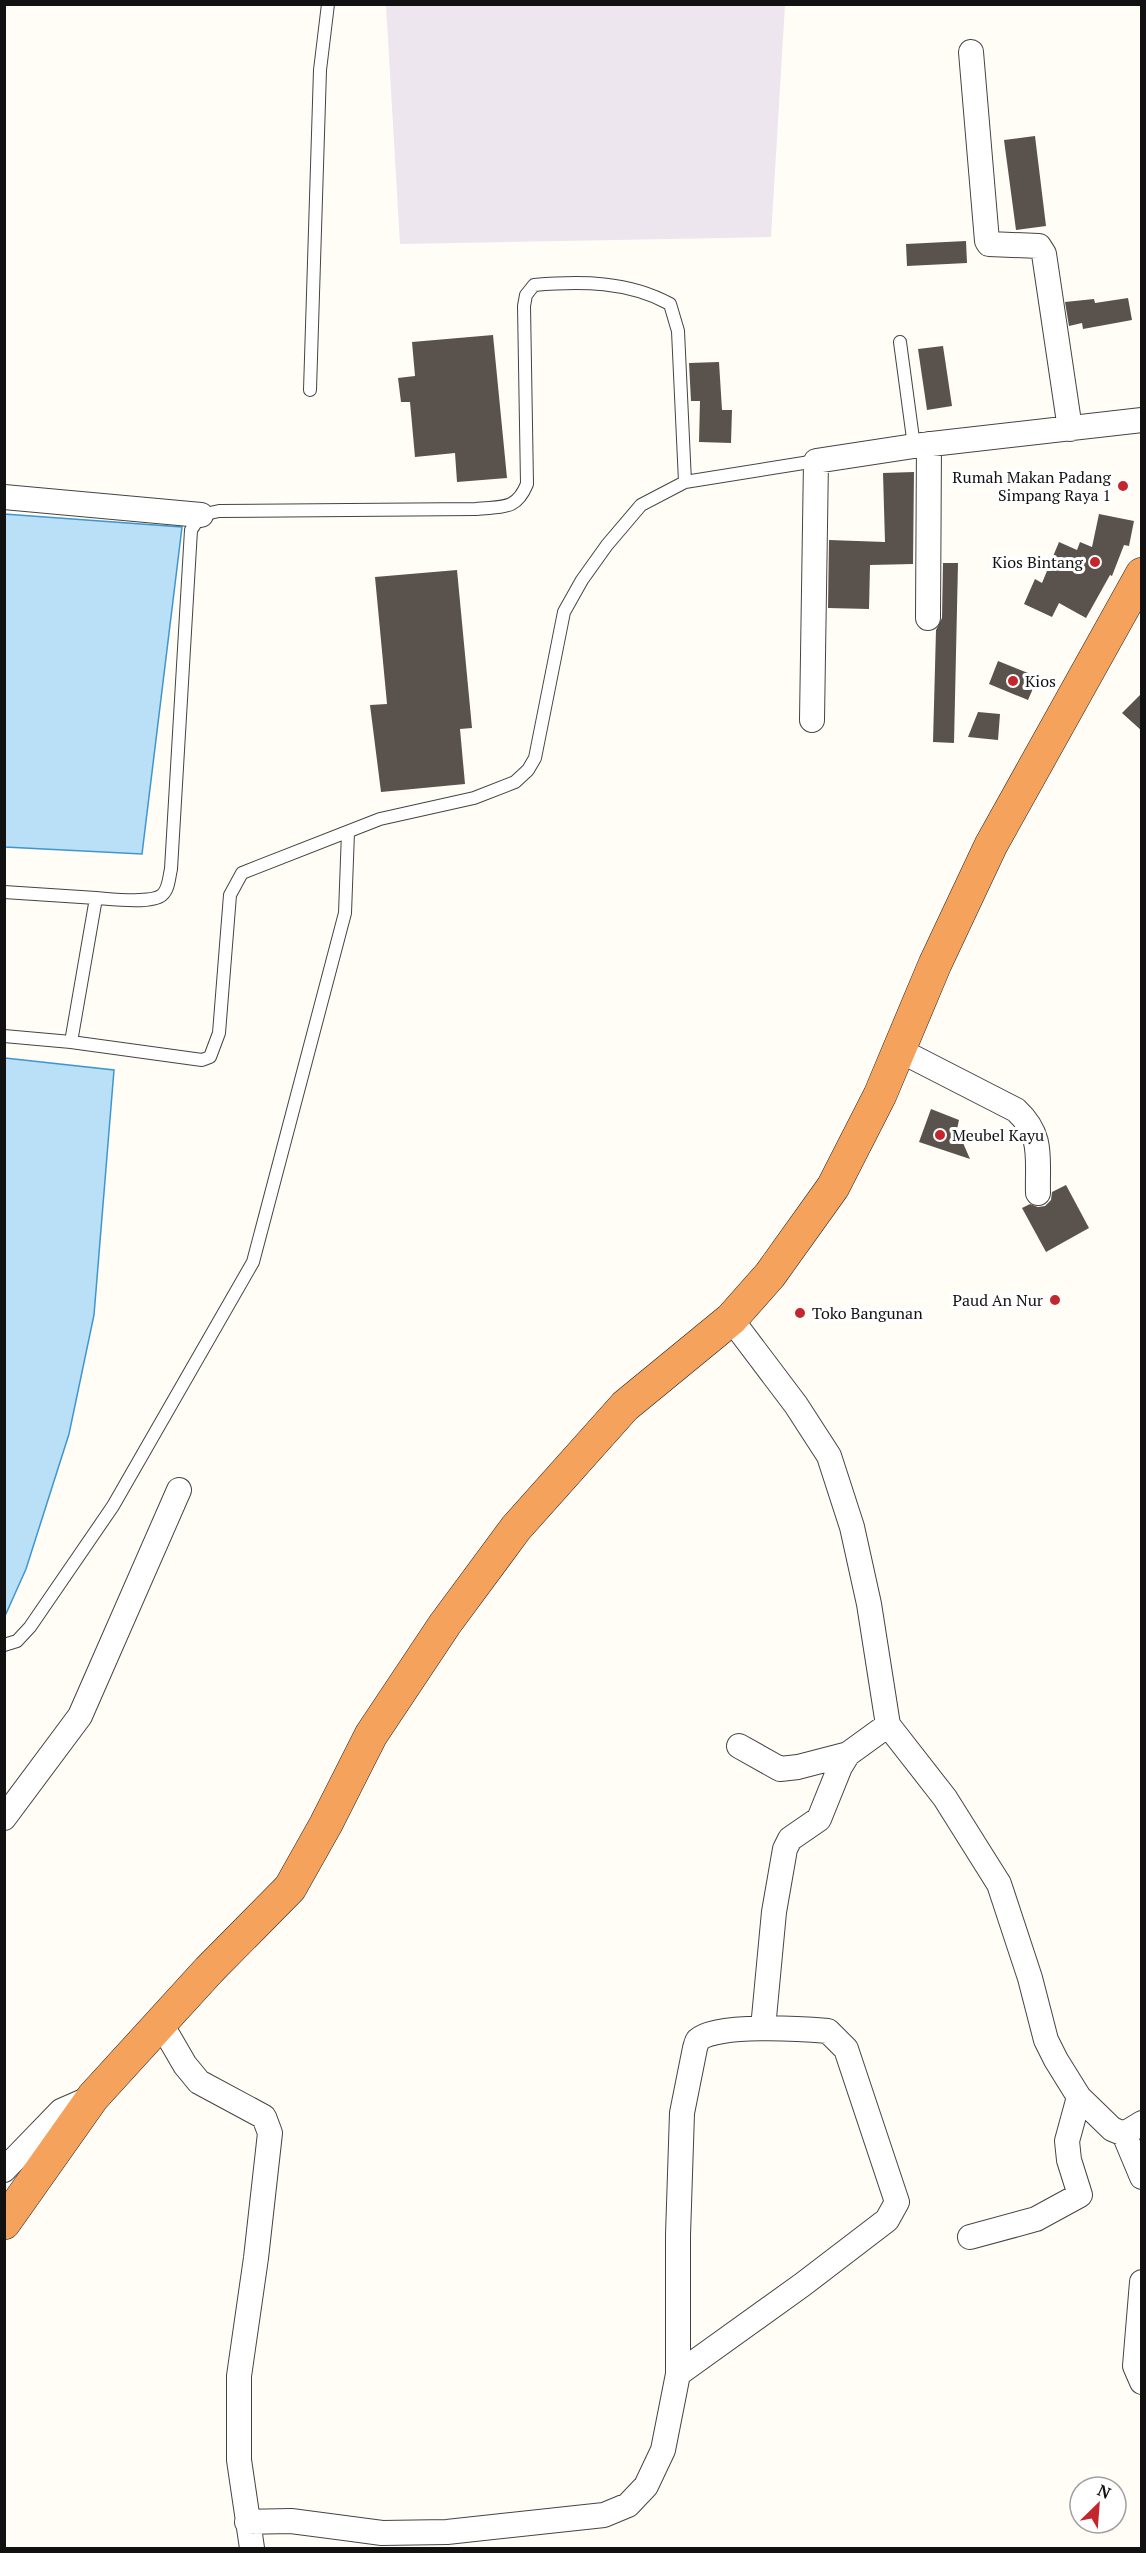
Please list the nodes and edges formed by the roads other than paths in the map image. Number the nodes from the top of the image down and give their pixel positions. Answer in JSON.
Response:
{"nodes":[{"id":1,"x":328,"y":4,"type":"edge"},
{"id":2,"x":971,"y":52,"type":"dead end"},
{"id":3,"x":900,"y":342,"type":"dead end"},
{"id":4,"x":310,"y":390,"type":"dead end"},
{"id":5,"x":1142,"y":420,"type":"edge"},
{"id":6,"x":1070,"y":429,"type":"junction"},
{"id":7,"x":922,"y":445,"type":"junction"},
{"id":8,"x":816,"y":461,"type":"junction"},
{"id":9,"x":685,"y":482,"type":"junction"},
{"id":10,"x":4,"y":497,"type":"edge"},
{"id":11,"x":201,"y":515,"type":"junction"},
{"id":12,"x":1142,"y":574,"type":"edge"},
{"id":13,"x":928,"y":618,"type":"dead end"},
{"id":14,"x":812,"y":720,"type":"dead end"},
{"id":15,"x":348,"y":832,"type":"junction"},
{"id":16,"x":4,"y":892,"type":"edge"},
{"id":17,"x":96,"y":898,"type":"junction"},
{"id":18,"x":4,"y":1036,"type":"edge"},
{"id":19,"x":71,"y":1042,"type":"junction"},
{"id":20,"x":899,"y":1050,"type":"junction"},
{"id":21,"x":1038,"y":1193,"type":"dead end"},
{"id":22,"x":731,"y":1319,"type":"junction"},
{"id":23,"x":179,"y":1490,"type":"dead end"},
{"id":24,"x":4,"y":1645,"type":"edge"},
{"id":25,"x":888,"y":1725,"type":"junction"},
{"id":26,"x":739,"y":1746,"type":"dead end"},
{"id":27,"x":848,"y":1754,"type":"junction"},
{"id":28,"x":4,"y":1818,"type":"edge"},
{"id":29,"x":160,"y":2022,"type":"junction"},
{"id":30,"x":763,"y":2028,"type":"junction"},
{"id":31,"x":93,"y":2097,"type":"junction"},
{"id":32,"x":1079,"y":2097,"type":"junction"},
{"id":33,"x":1133,"y":2128,"type":"edge"},
{"id":34,"x":4,"y":2170,"type":"edge"},
{"id":35,"x":1142,"y":2177,"type":"edge"},
{"id":36,"x":4,"y":2223,"type":"edge"},
{"id":37,"x":970,"y":2237,"type":"dead end"},
{"id":38,"x":1142,"y":2282,"type":"edge"},
{"id":39,"x":678,"y":2374,"type":"junction"},
{"id":40,"x":1142,"y":2382,"type":"edge"},
{"id":41,"x":247,"y":2522,"type":"junction"},
{"id":42,"x":504,"y":2537,"type":"edge"},
{"id":43,"x":252,"y":2548,"type":"edge"}],
"edges":[{"from":1,"to":4,"type":"lane"},
{"from":2,"to":6,"type":"street"},
{"from":3,"to":7,"type":"lane"},
{"from":5,"to":6,"type":"street"},
{"from":6,"to":7,"type":"street"},
{"from":7,"to":8,"type":"street"},
{"from":7,"to":13,"type":"street"},
{"from":8,"to":9,"type":"lane"},
{"from":8,"to":14,"type":"street"},
{"from":9,"to":11,"type":"lane"},
{"from":9,"to":15,"type":"lane"},
{"from":10,"to":11,"type":"street"},
{"from":11,"to":17,"type":"lane"},
{"from":12,"to":20,"type":"highway"},
{"from":15,"to":19,"type":"lane"},
{"from":15,"to":24,"type":"lane"},
{"from":16,"to":17,"type":"lane"},
{"from":17,"to":19,"type":"lane"},
{"from":18,"to":19,"type":"lane"},
{"from":20,"to":21,"type":"street"},
{"from":20,"to":22,"type":"highway"},
{"from":22,"to":25,"type":"street"},
{"from":22,"to":29,"type":"highway"},
{"from":23,"to":28,"type":"street"},
{"from":25,"to":27,"type":"street"},
{"from":25,"to":32,"type":"street"},
{"from":26,"to":27,"type":"street"},
{"from":27,"to":30,"type":"street"},
{"from":29,"to":31,"type":"highway"},
{"from":29,"to":41,"type":"street"},
{"from":30,"to":39,"type":"street"},
{"from":30,"to":39,"type":"street"},
{"from":31,"to":34,"type":"street"},
{"from":31,"to":36,"type":"highway"},
{"from":32,"to":33,"type":"street"},
{"from":32,"to":37,"type":"street"},
{"from":33,"to":35,"type":"street"},
{"from":38,"to":40,"type":"street"},
{"from":39,"to":42,"type":"street"},
{"from":41,"to":42,"type":"street"},
{"from":41,"to":43,"type":"street"}]}
